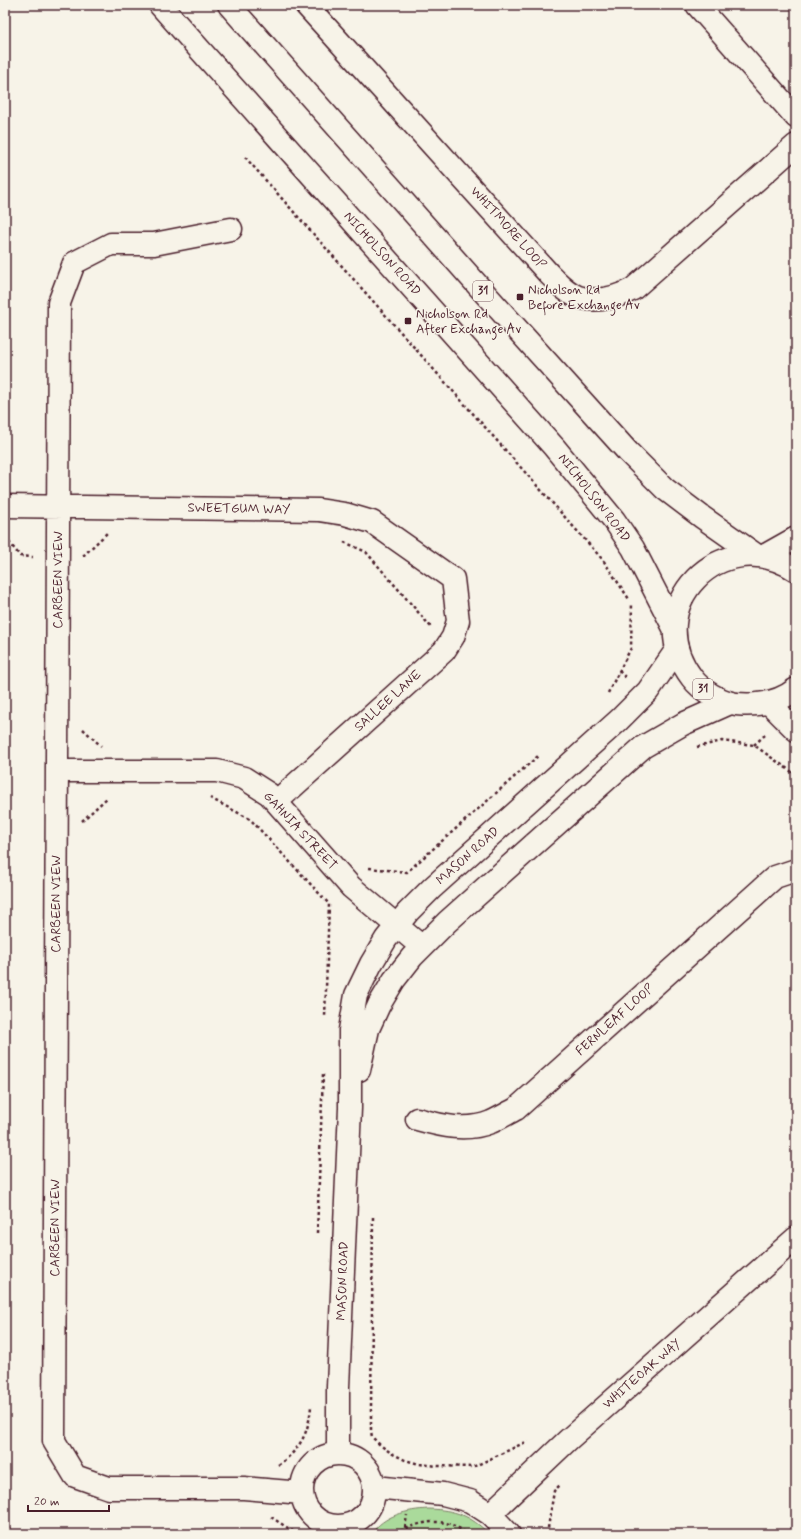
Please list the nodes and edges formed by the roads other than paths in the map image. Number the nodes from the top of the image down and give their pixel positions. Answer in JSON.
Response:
{"nodes":[{"id":1,"x":160,"y":5,"type":"edge"},
{"id":2,"x":229,"y":5,"type":"edge"},
{"id":3,"x":306,"y":5,"type":"edge"},
{"id":4,"x":697,"y":5,"type":"edge"},
{"id":5,"x":796,"y":117,"type":"edge"},
{"id":6,"x":796,"y":145,"type":"edge"},
{"id":7,"x":231,"y":229,"type":"dead end"},
{"id":8,"x":5,"y":506,"type":"edge"},
{"id":9,"x":58,"y":506,"type":"junction"},
{"id":10,"x":796,"y":538,"type":"edge"},
{"id":11,"x":760,"y":556,"type":"junction"},
{"id":12,"x":796,"y":570,"type":"edge"},
{"id":13,"x":453,"y":579,"type":"joint"},
{"id":14,"x":675,"y":639,"type":"junction"},
{"id":15,"x":796,"y":689,"type":"edge"},
{"id":16,"x":730,"y":703,"type":"junction"},
{"id":17,"x":769,"y":703,"type":"junction"},
{"id":18,"x":796,"y":730,"type":"edge"},
{"id":19,"x":57,"y":771,"type":"junction"},
{"id":20,"x":276,"y":802,"type":"junction"},
{"id":21,"x":796,"y":870,"type":"edge"},
{"id":22,"x":397,"y":926,"type":"junction"},
{"id":23,"x":422,"y":947,"type":"junction"},
{"id":24,"x":350,"y":1108,"type":"junction"},
{"id":25,"x":417,"y":1120,"type":"dead end"},
{"id":26,"x":796,"y":1238,"type":"edge"},
{"id":27,"x":338,"y":1454,"type":"junction"},
{"id":28,"x":375,"y":1487,"type":"junction"},
{"id":29,"x":302,"y":1493,"type":"junction"},
{"id":30,"x":490,"y":1514,"type":"junction"},
{"id":31,"x":339,"y":1530,"type":"edge"},
{"id":32,"x":509,"y":1534,"type":"edge"}],
"edges":[{"from":1,"to":14,"type":"street","name":"NICHOLSON ROAD","number":"31"},
{"from":2,"to":11,"type":"street","number":"31"},
{"from":3,"to":6,"type":"street","name":"WHITMORE LOOP"},
{"from":4,"to":5,"type":"street"},
{"from":7,"to":9,"type":"street","name":"CARBEEN VIEW"},
{"from":8,"to":9,"type":"street","name":"SWEETGUM WAY"},
{"from":9,"to":13,"type":"street","name":"SWEETGUM WAY"},
{"from":9,"to":19,"type":"street","name":"CARBEEN VIEW"},
{"from":10,"to":11,"type":"street"},
{"from":11,"to":12,"type":"street","number":"31"},
{"from":11,"to":14,"type":"street","number":"31"},
{"from":13,"to":20,"type":"street","name":"SALLEE LANE"},
{"from":14,"to":16,"type":"street","name":"NICHOLSON ROAD","number":"31"},
{"from":14,"to":22,"type":"street","name":"MASON ROAD"},
{"from":15,"to":17,"type":"street","name":"NICHOLSON ROAD","number":"31"},
{"from":16,"to":17,"type":"street","name":"NICHOLSON ROAD","number":"31"},
{"from":16,"to":23,"type":"street","name":"MASON ROAD"},
{"from":17,"to":18,"type":"street"},
{"from":19,"to":20,"type":"street","name":"GAHNIA STREET"},
{"from":19,"to":29,"type":"street","name":"CARBEEN VIEW"},
{"from":20,"to":22,"type":"street","name":"GAHNIA STREET"},
{"from":21,"to":25,"type":"street","name":"FERNLEAF LOOP"},
{"from":22,"to":23,"type":"street","name":"GAHNIA STREET"},
{"from":22,"to":24,"type":"street","name":"MASON ROAD"},
{"from":23,"to":24,"type":"street","name":"MASON ROAD"},
{"from":24,"to":27,"type":"street","name":"MASON ROAD"},
{"from":26,"to":30,"type":"street","name":"WHITEOAK WAY"},
{"from":27,"to":28,"type":"street"},
{"from":27,"to":29,"type":"street"},
{"from":28,"to":30,"type":"street"},
{"from":28,"to":31,"type":"street"},
{"from":29,"to":31,"type":"street"},
{"from":30,"to":32,"type":"street"}]}
